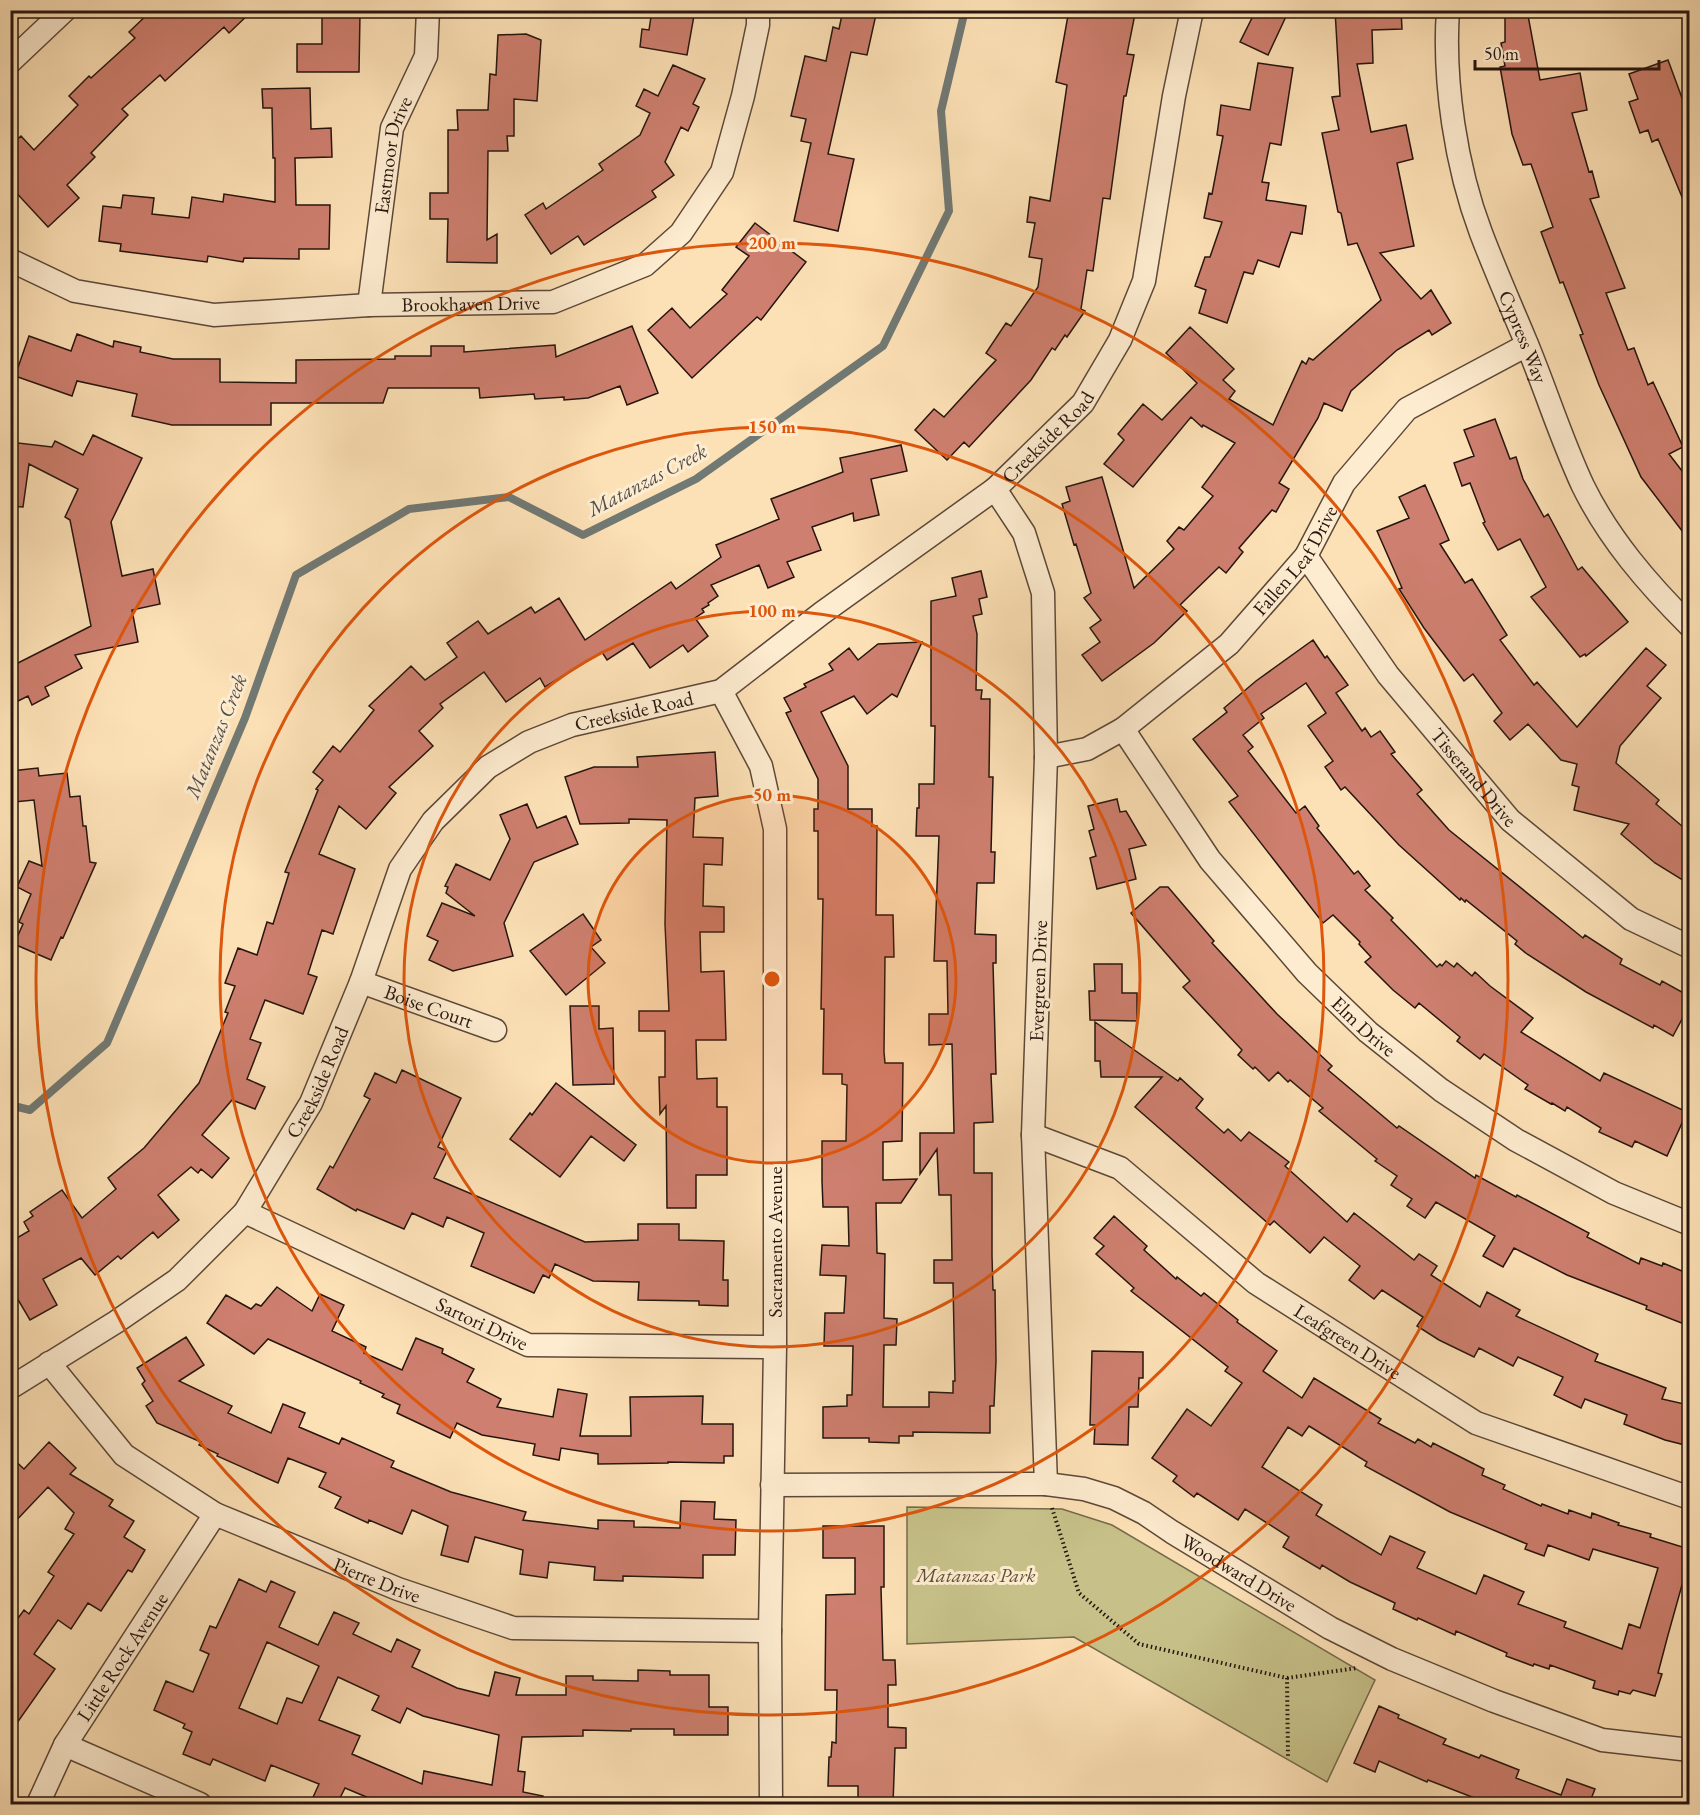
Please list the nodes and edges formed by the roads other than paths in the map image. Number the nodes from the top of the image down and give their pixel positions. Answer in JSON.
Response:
{"nodes":[{"id":1,"x":65,"y":10,"type":"edge"},
{"id":2,"x":428,"y":10,"type":"edge"},
{"id":3,"x":758,"y":10,"type":"edge"},
{"id":4,"x":1192,"y":10,"type":"edge"},
{"id":5,"x":1448,"y":10,"type":"edge"},
{"id":6,"x":10,"y":62,"type":"edge"},
{"id":7,"x":10,"y":260,"type":"edge"},
{"id":8,"x":369,"y":305,"type":"junction"},
{"id":9,"x":1527,"y":345,"type":"junction"},
{"id":10,"x":995,"y":489,"type":"junction"},
{"id":11,"x":1305,"y":556,"type":"junction"},
{"id":12,"x":1689,"y":626,"type":"edge"},
{"id":13,"x":721,"y":691,"type":"junction"},
{"id":14,"x":1123,"y":729,"type":"junction"},
{"id":15,"x":1046,"y":757,"type":"junction"},
{"id":16,"x":1689,"y":947,"type":"edge"},
{"id":17,"x":361,"y":982,"type":"junction"},
{"id":18,"x":495,"y":1030,"type":"dead end"},
{"id":19,"x":1033,"y":1136,"type":"junction"},
{"id":20,"x":245,"y":1212,"type":"junction"},
{"id":21,"x":1689,"y":1224,"type":"edge"},
{"id":22,"x":775,"y":1347,"type":"junction"},
{"id":23,"x":50,"y":1363,"type":"junction"},
{"id":24,"x":10,"y":1388,"type":"edge"},
{"id":25,"x":1046,"y":1484,"type":"junction"},
{"id":26,"x":772,"y":1485,"type":"junction"},
{"id":27,"x":1689,"y":1498,"type":"edge"},
{"id":28,"x":215,"y":1514,"type":"junction"},
{"id":29,"x":770,"y":1631,"type":"junction"},
{"id":30,"x":65,"y":1745,"type":"junction"},
{"id":31,"x":1689,"y":1750,"type":"edge"},
{"id":32,"x":38,"y":1804,"type":"edge"},
{"id":33,"x":200,"y":1804,"type":"edge"},
{"id":34,"x":771,"y":1804,"type":"edge"}],
"edges":[{"from":1,"to":6,"type":"street"},
{"from":2,"to":8,"type":"street","name":"Eastmoor Drive"},
{"from":3,"to":8,"type":"street","name":"Brookhaven Drive"},
{"from":4,"to":10,"type":"street","name":"Creekside Road"},
{"from":5,"to":9,"type":"street","name":"Cypress Way"},
{"from":7,"to":8,"type":"street","name":"Brookhaven Drive"},
{"from":9,"to":11,"type":"street","name":"Fallen Leaf Drive"},
{"from":9,"to":12,"type":"street","name":"Cypress Way"},
{"from":10,"to":13,"type":"street","name":"Creekside Road"},
{"from":10,"to":15,"type":"street","name":"Evergreen Drive"},
{"from":11,"to":14,"type":"street","name":"Fallen Leaf Drive"},
{"from":11,"to":16,"type":"street","name":"Tisserand Drive"},
{"from":13,"to":17,"type":"street","name":"Creekside Road"},
{"from":13,"to":22,"type":"street","name":"Sacramento Avenue"},
{"from":14,"to":15,"type":"street","name":"Fallen Leaf Drive"},
{"from":14,"to":21,"type":"street","name":"Elm Drive"},
{"from":15,"to":19,"type":"street","name":"Evergreen Drive"},
{"from":17,"to":18,"type":"street","name":"Boise Court"},
{"from":17,"to":20,"type":"street","name":"Creekside Road"},
{"from":19,"to":25,"type":"street","name":"Evergreen Drive"},
{"from":19,"to":27,"type":"street","name":"Leafgreen Drive"},
{"from":20,"to":22,"type":"street","name":"Sartori Drive"},
{"from":20,"to":23,"type":"street","name":"Creekside Road"},
{"from":22,"to":26,"type":"street","name":"Sacramento Avenue"},
{"from":23,"to":24,"type":"street","name":"Creekside Road"},
{"from":23,"to":28,"type":"street","name":"Pierre Drive"},
{"from":25,"to":26,"type":"street","name":"Woodward Drive"},
{"from":25,"to":31,"type":"street","name":"Woodward Drive"},
{"from":26,"to":29,"type":"street","name":"Sacramento Avenue"},
{"from":28,"to":29,"type":"street","name":"Pierre Drive"},
{"from":28,"to":30,"type":"street","name":"Little Rock Avenue"},
{"from":29,"to":34,"type":"street","name":"Sacramento Avenue"},
{"from":30,"to":32,"type":"street","name":"Little Rock Avenue"},
{"from":30,"to":33,"type":"street"}]}
